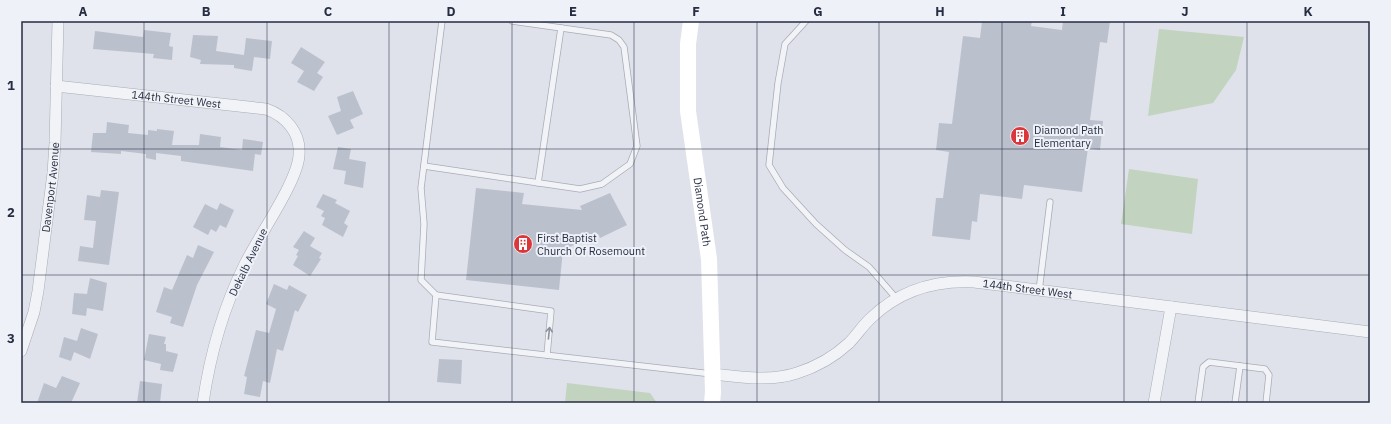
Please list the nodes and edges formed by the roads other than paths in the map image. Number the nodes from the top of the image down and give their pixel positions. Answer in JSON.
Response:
{"nodes":[{"id":1,"x":58,"y":21,"type":"edge"},
{"id":2,"x":442,"y":21,"type":"edge"},
{"id":3,"x":512,"y":21,"type":"edge"},
{"id":4,"x":691,"y":21,"type":"edge"},
{"id":5,"x":806,"y":21,"type":"edge"},
{"id":6,"x":561,"y":28,"type":"junction"},
{"id":7,"x":56,"y":86,"type":"junction"},
{"id":8,"x":291,"y":127,"type":"joint"},
{"id":9,"x":424,"y":166,"type":"junction"},
{"id":10,"x":538,"y":183,"type":"junction"},
{"id":11,"x":1050,"y":202,"type":"dead end"},
{"id":12,"x":1039,"y":290,"type":"junction"},
{"id":13,"x":436,"y":295,"type":"junction"},
{"id":14,"x":896,"y":298,"type":"junction"},
{"id":15,"x":1171,"y":307,"type":"junction"},
{"id":16,"x":1370,"y":332,"type":"edge"},
{"id":17,"x":21,"y":351,"type":"edge"},
{"id":18,"x":547,"y":355,"type":"junction"},
{"id":19,"x":1240,"y":366,"type":"junction"},
{"id":20,"x":713,"y":374,"type":"junction"},
{"id":21,"x":203,"y":403,"type":"edge"},
{"id":22,"x":712,"y":403,"type":"edge"},
{"id":23,"x":1154,"y":403,"type":"edge"},
{"id":24,"x":1198,"y":403,"type":"edge"},
{"id":25,"x":1236,"y":403,"type":"edge"},
{"id":26,"x":1266,"y":403,"type":"edge"}],
"edges":[{"from":1,"to":7,"type":"street","name":"Davenport Avenue"},
{"from":2,"to":9,"type":"lane"},
{"from":3,"to":6,"type":"lane"},
{"from":4,"to":20,"type":"street","name":"Diamond Path"},
{"from":5,"to":14,"type":"lane"},
{"from":6,"to":10,"type":"lane"},
{"from":6,"to":10,"type":"lane"},
{"from":7,"to":8,"type":"street","name":"144th Street West"},
{"from":7,"to":17,"type":"street","name":"Davenport Avenue"},
{"from":8,"to":21,"type":"street","name":"Dekalb Avenue"},
{"from":9,"to":10,"type":"lane"},
{"from":9,"to":13,"type":"lane"},
{"from":11,"to":12,"type":"lane"},
{"from":12,"to":14,"type":"street","name":"144th Street West"},
{"from":12,"to":15,"type":"street","name":"144th Street West"},
{"from":18,"to":13,"type":"lane","one_way":true},
{"from":13,"to":18,"type":"lane"},
{"from":14,"to":20,"type":"street","name":"144th Street West"},
{"from":15,"to":16,"type":"street","name":"144th Street West"},
{"from":15,"to":23,"type":"street"},
{"from":18,"to":20,"type":"lane"},
{"from":19,"to":24,"type":"lane"},
{"from":19,"to":25,"type":"lane"},
{"from":19,"to":26,"type":"lane"},
{"from":20,"to":22,"type":"street","name":"Diamond Path"}]}
